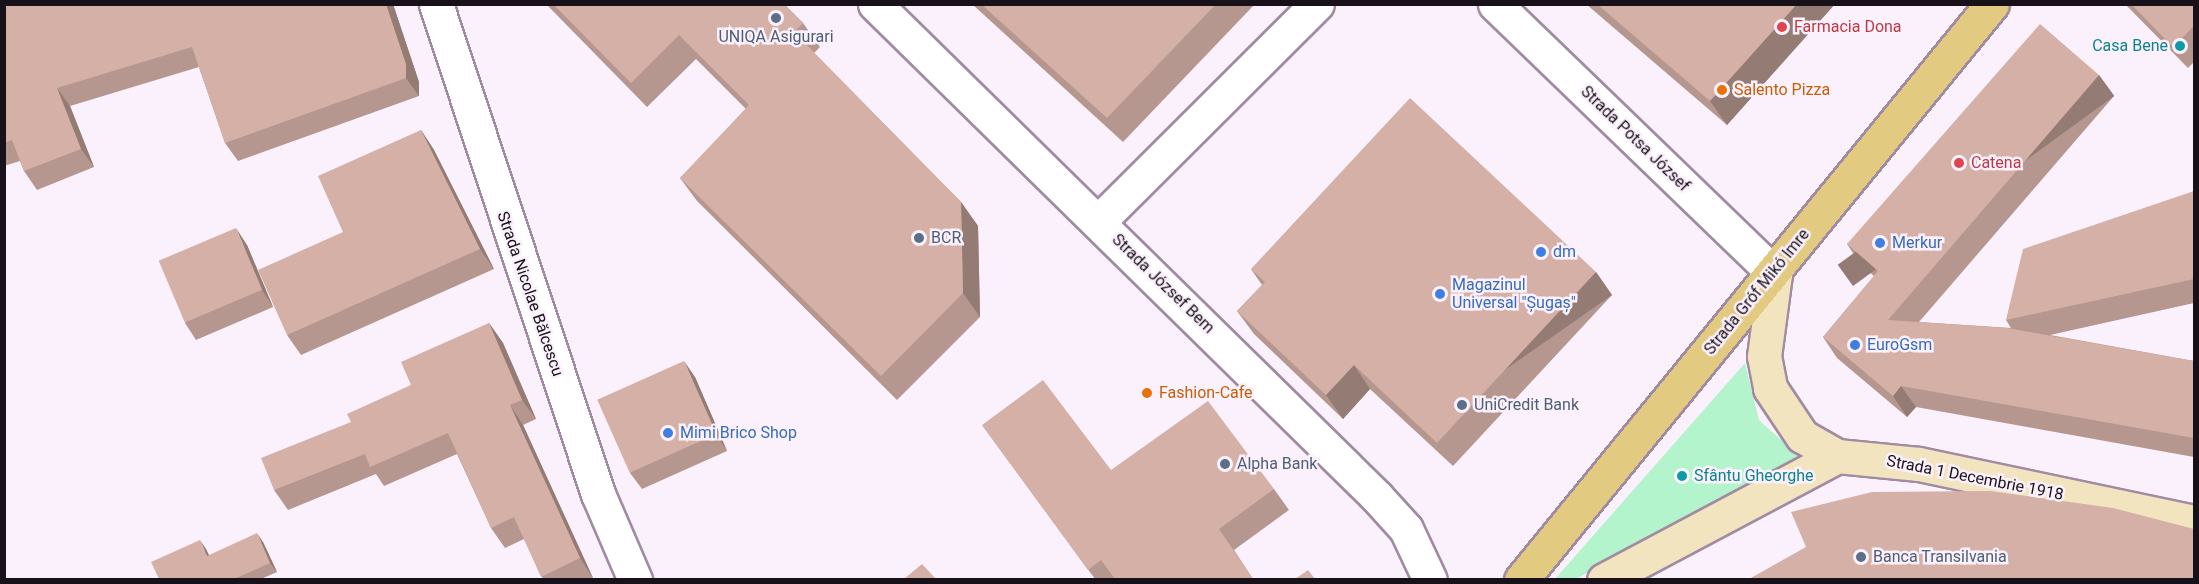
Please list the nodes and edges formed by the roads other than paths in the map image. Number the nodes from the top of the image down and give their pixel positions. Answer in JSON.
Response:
{"nodes":[{"id":1,"x":436,"y":4,"type":"edge"},
{"id":2,"x":875,"y":4,"type":"edge"},
{"id":3,"x":1317,"y":4,"type":"edge"},
{"id":4,"x":1495,"y":4,"type":"edge"},
{"id":5,"x":1992,"y":4,"type":"edge"},
{"id":6,"x":1098,"y":222,"type":"junction"},
{"id":7,"x":1774,"y":274,"type":"junction"},
{"id":8,"x":1837,"y":456,"type":"junction"},
{"id":9,"x":2194,"y":522,"type":"edge"},
{"id":10,"x":635,"y":579,"type":"edge"},
{"id":11,"x":1430,"y":579,"type":"edge"},
{"id":12,"x":1521,"y":579,"type":"edge"},
{"id":13,"x":1604,"y":579,"type":"edge"}],
"edges":[{"from":1,"to":10,"type":"street","name":"Strada Nicolae Bălcescu"},
{"from":2,"to":6,"type":"street","name":"Strada József Bem"},
{"from":3,"to":6,"type":"street"},
{"from":4,"to":7,"type":"street","name":"Strada Potsa József"},
{"from":5,"to":7,"type":"main road","name":"Strada Gróf Mikó Imre"},
{"from":6,"to":11,"type":"street","name":"Strada József Bem"},
{"from":7,"to":8,"type":"main road"},
{"from":7,"to":12,"type":"main road","name":"Strada Gróf Mikó Imre"},
{"from":8,"to":9,"type":"main road","name":"Strada 1 Decembrie 1918"},
{"from":8,"to":13,"type":"main road"}]}
